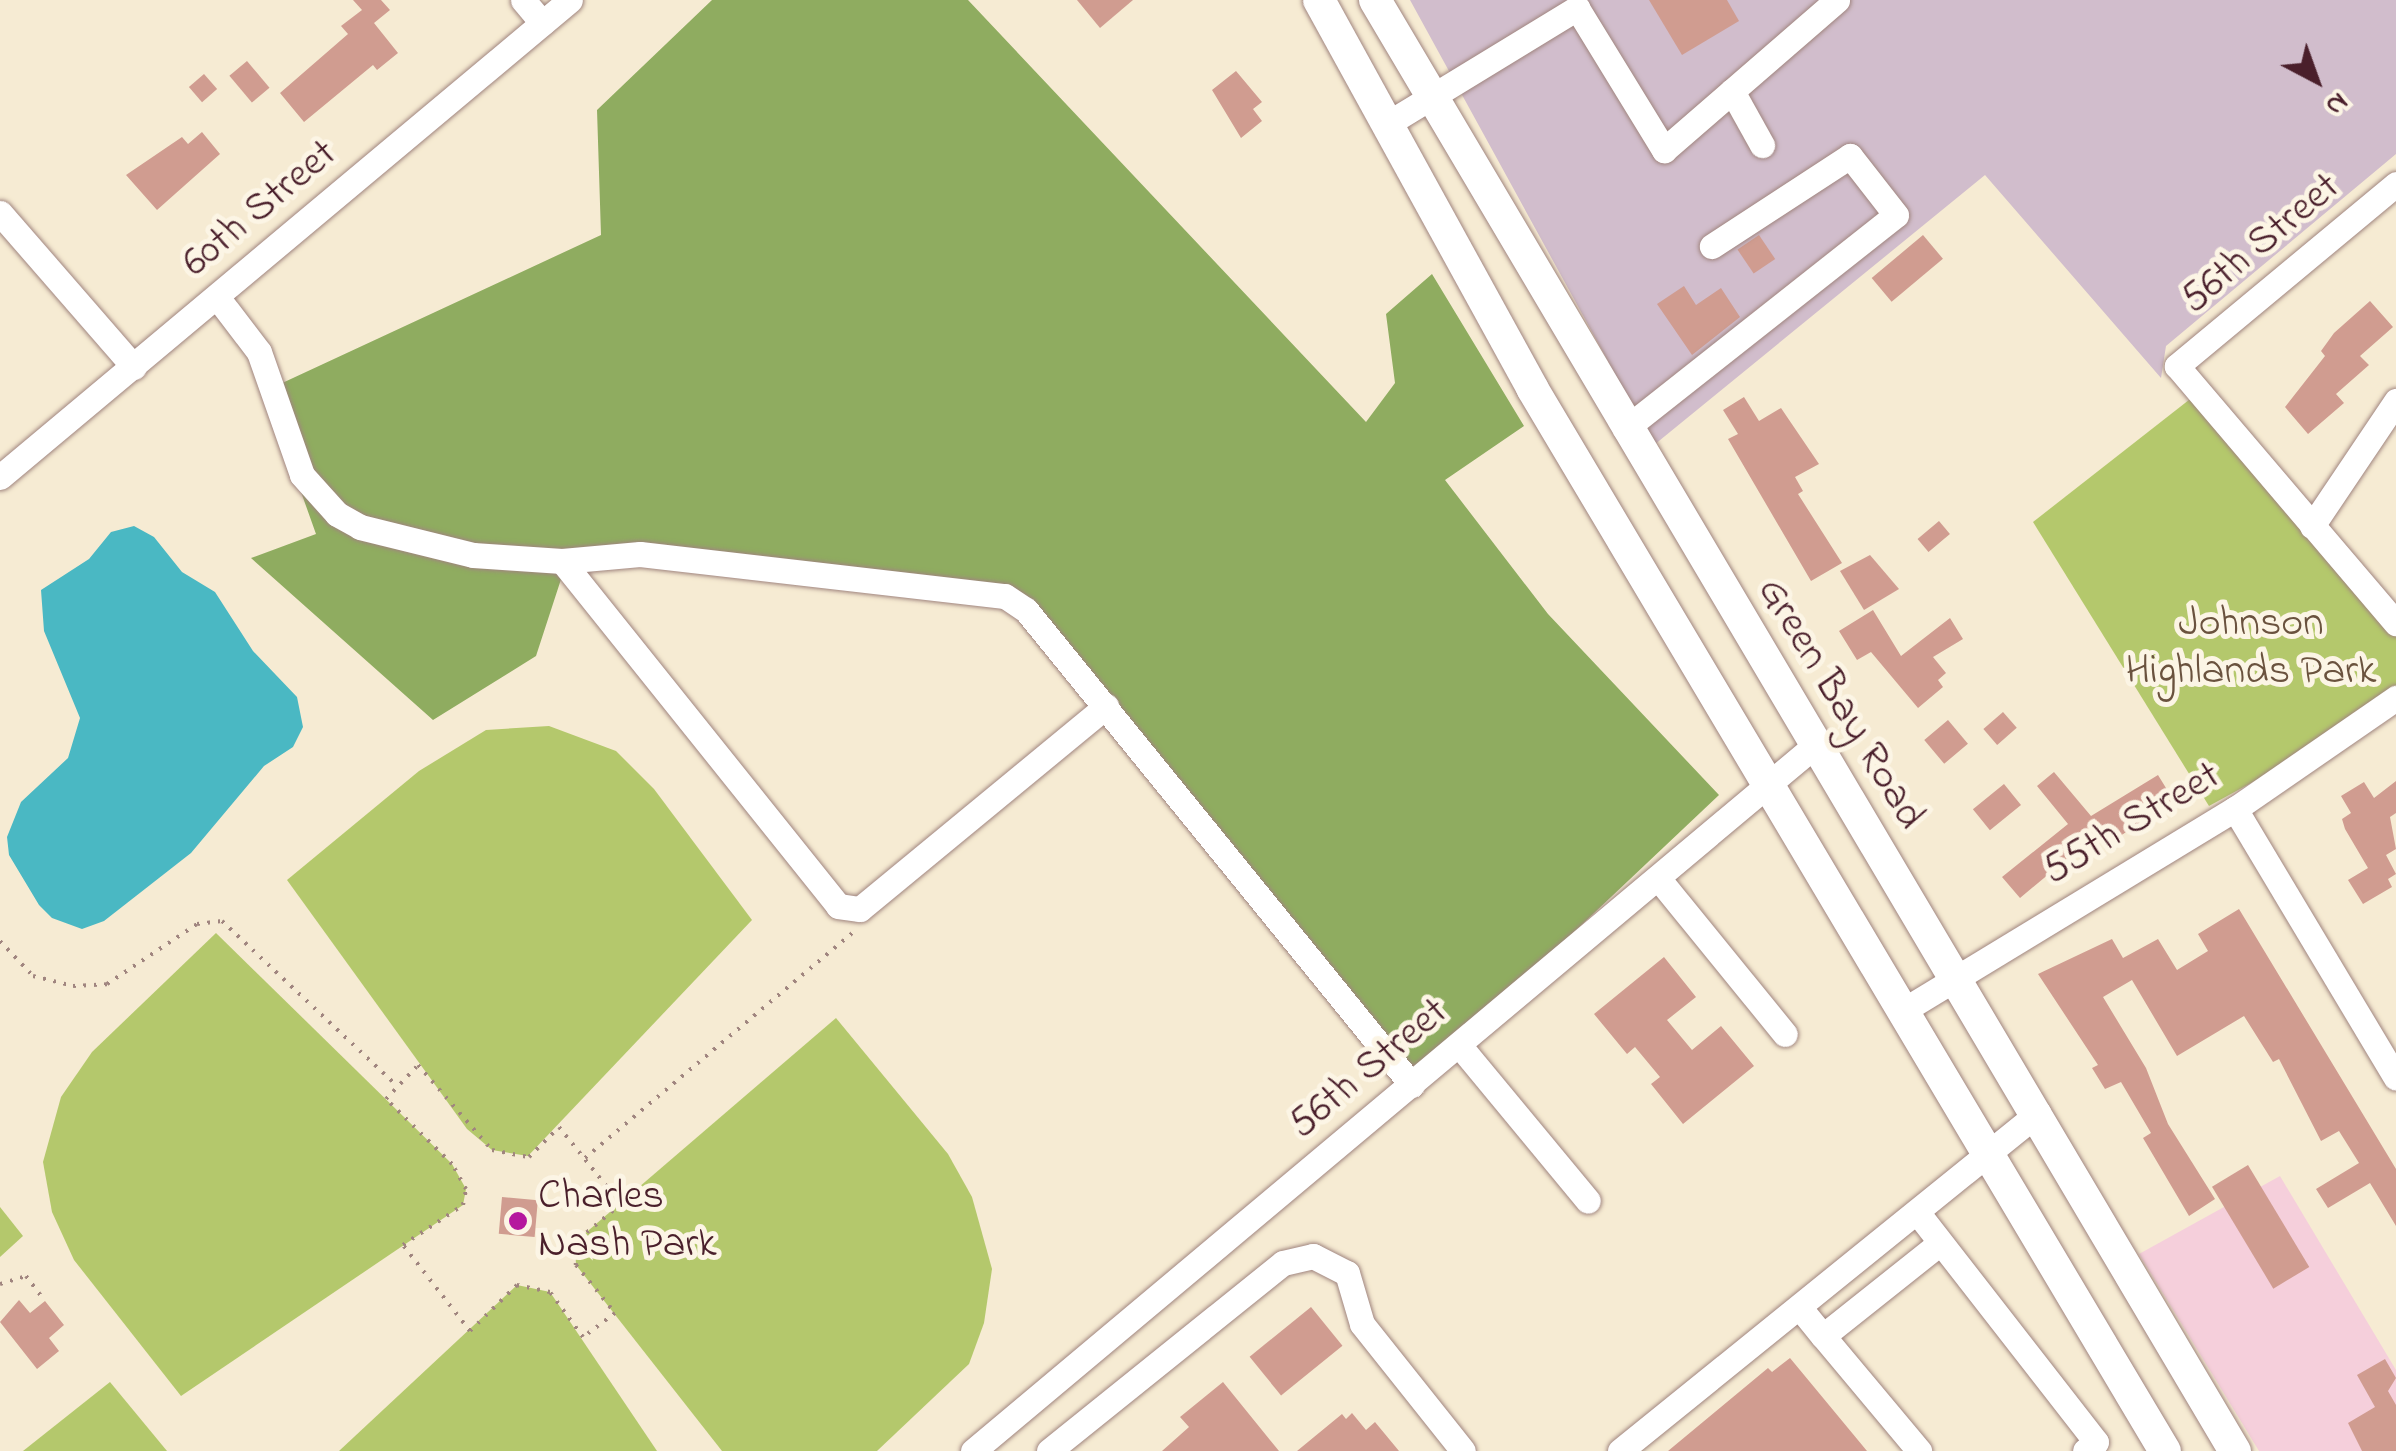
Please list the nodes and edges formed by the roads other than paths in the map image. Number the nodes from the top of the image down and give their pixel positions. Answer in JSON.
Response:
{"nodes":[{"id":1,"x":523,"y":0,"type":"edge"},
{"id":2,"x":570,"y":0,"type":"edge"},
{"id":3,"x":1319,"y":0,"type":"edge"},
{"id":4,"x":1376,"y":0,"type":"edge"},
{"id":5,"x":1837,"y":0,"type":"edge"},
{"id":6,"x":1575,"y":4,"type":"edge"},
{"id":7,"x":542,"y":24,"type":"junction"},
{"id":8,"x":1732,"y":91,"type":"junction"},
{"id":9,"x":1432,"y":99,"type":"junction"},
{"id":10,"x":1387,"y":124,"type":"junction"},
{"id":11,"x":1762,"y":145,"type":"dead end"},
{"id":12,"x":2396,"y":184,"type":"edge"},
{"id":13,"x":0,"y":213,"type":"edge"},
{"id":14,"x":1712,"y":246,"type":"dead end"},
{"id":15,"x":217,"y":297,"type":"junction"},
{"id":16,"x":134,"y":367,"type":"junction"},
{"id":17,"x":2396,"y":402,"type":"edge"},
{"id":18,"x":1625,"y":429,"type":"junction"},
{"id":19,"x":0,"y":477,"type":"edge"},
{"id":20,"x":2312,"y":526,"type":"junction"},
{"id":21,"x":562,"y":560,"type":"junction"},
{"id":22,"x":2396,"y":623,"type":"edge"},
{"id":23,"x":2396,"y":698,"type":"edge"},
{"id":24,"x":1106,"y":706,"type":"junction"},
{"id":25,"x":1814,"y":746,"type":"junction"},
{"id":26,"x":1767,"y":786,"type":"junction"},
{"id":27,"x":2235,"y":810,"type":"junction"},
{"id":28,"x":1658,"y":878,"type":"junction"},
{"id":29,"x":1957,"y":976,"type":"junction"},
{"id":30,"x":1904,"y":1010,"type":"junction"},
{"id":31,"x":1785,"y":1034,"type":"dead end"},
{"id":32,"x":1460,"y":1045,"type":"junction"},
{"id":33,"x":2396,"y":1078,"type":"edge"},
{"id":34,"x":1412,"y":1085,"type":"junction"},
{"id":35,"x":2038,"y":1113,"type":"junction"},
{"id":36,"x":1986,"y":1156,"type":"junction"},
{"id":37,"x":1588,"y":1202,"type":"dead end"},
{"id":38,"x":1917,"y":1212,"type":"junction"},
{"id":39,"x":1940,"y":1242,"type":"junction"},
{"id":40,"x":1800,"y":1308,"type":"junction"},
{"id":41,"x":1823,"y":1336,"type":"junction"},
{"id":42,"x":973,"y":1451,"type":"edge"},
{"id":43,"x":1049,"y":1451,"type":"edge"},
{"id":44,"x":1464,"y":1451,"type":"edge"},
{"id":45,"x":1620,"y":1451,"type":"edge"},
{"id":46,"x":1919,"y":1451,"type":"edge"},
{"id":47,"x":2085,"y":1451,"type":"edge"},
{"id":48,"x":2165,"y":1451,"type":"edge"},
{"id":49,"x":2235,"y":1451,"type":"edge"}],
"edges":[{"from":1,"to":7,"type":"street"},
{"from":2,"to":7,"type":"street","name":"60th Street"},
{"from":3,"to":10,"type":"main road"},
{"from":4,"to":9,"type":"main road","name":"Green Bay Road"},
{"from":5,"to":8,"type":"street"},
{"from":6,"to":8,"type":"street"},
{"from":6,"to":9,"type":"street"},
{"from":7,"to":15,"type":"street","name":"60th Street"},
{"from":8,"to":11,"type":"street"},
{"from":9,"to":10,"type":"street"},
{"from":9,"to":18,"type":"main road","name":"Green Bay Road"},
{"from":10,"to":26,"type":"main road"},
{"from":12,"to":20,"type":"street","name":"56th Street"},
{"from":13,"to":16,"type":"street"},
{"from":14,"to":18,"type":"street"},
{"from":15,"to":16,"type":"street","name":"60th Street"},
{"from":15,"to":21,"type":"street"},
{"from":16,"to":19,"type":"street","name":"60th Street"},
{"from":17,"to":20,"type":"street"},
{"from":18,"to":25,"type":"main road","name":"Green Bay Road"},
{"from":20,"to":22,"type":"street"},
{"from":21,"to":24,"type":"street"},
{"from":21,"to":24,"type":"street"},
{"from":23,"to":27,"type":"street","name":"55th Street"},
{"from":24,"to":34,"type":"street"},
{"from":25,"to":26,"type":"street","name":"56th Street"},
{"from":25,"to":29,"type":"main road","name":"Green Bay Road"},
{"from":26,"to":28,"type":"street","name":"56th Street"},
{"from":26,"to":30,"type":"main road"},
{"from":27,"to":29,"type":"street","name":"55th Street"},
{"from":27,"to":33,"type":"street"},
{"from":28,"to":31,"type":"street"},
{"from":28,"to":32,"type":"street","name":"56th Street"},
{"from":29,"to":30,"type":"street","name":"55th Street"},
{"from":29,"to":35,"type":"main road","name":"Green Bay Road"},
{"from":30,"to":36,"type":"main road"},
{"from":32,"to":34,"type":"street","name":"56th Street"},
{"from":32,"to":37,"type":"street"},
{"from":34,"to":42,"type":"street","name":"56th Street"},
{"from":35,"to":36,"type":"street"},
{"from":35,"to":49,"type":"main road","name":"Green Bay Road"},
{"from":36,"to":38,"type":"street"},
{"from":36,"to":48,"type":"main road"},
{"from":38,"to":39,"type":"street"},
{"from":38,"to":40,"type":"street"},
{"from":39,"to":41,"type":"street"},
{"from":39,"to":47,"type":"street"},
{"from":40,"to":41,"type":"street"},
{"from":40,"to":45,"type":"street"},
{"from":41,"to":46,"type":"street"},
{"from":43,"to":44,"type":"street"}]}
